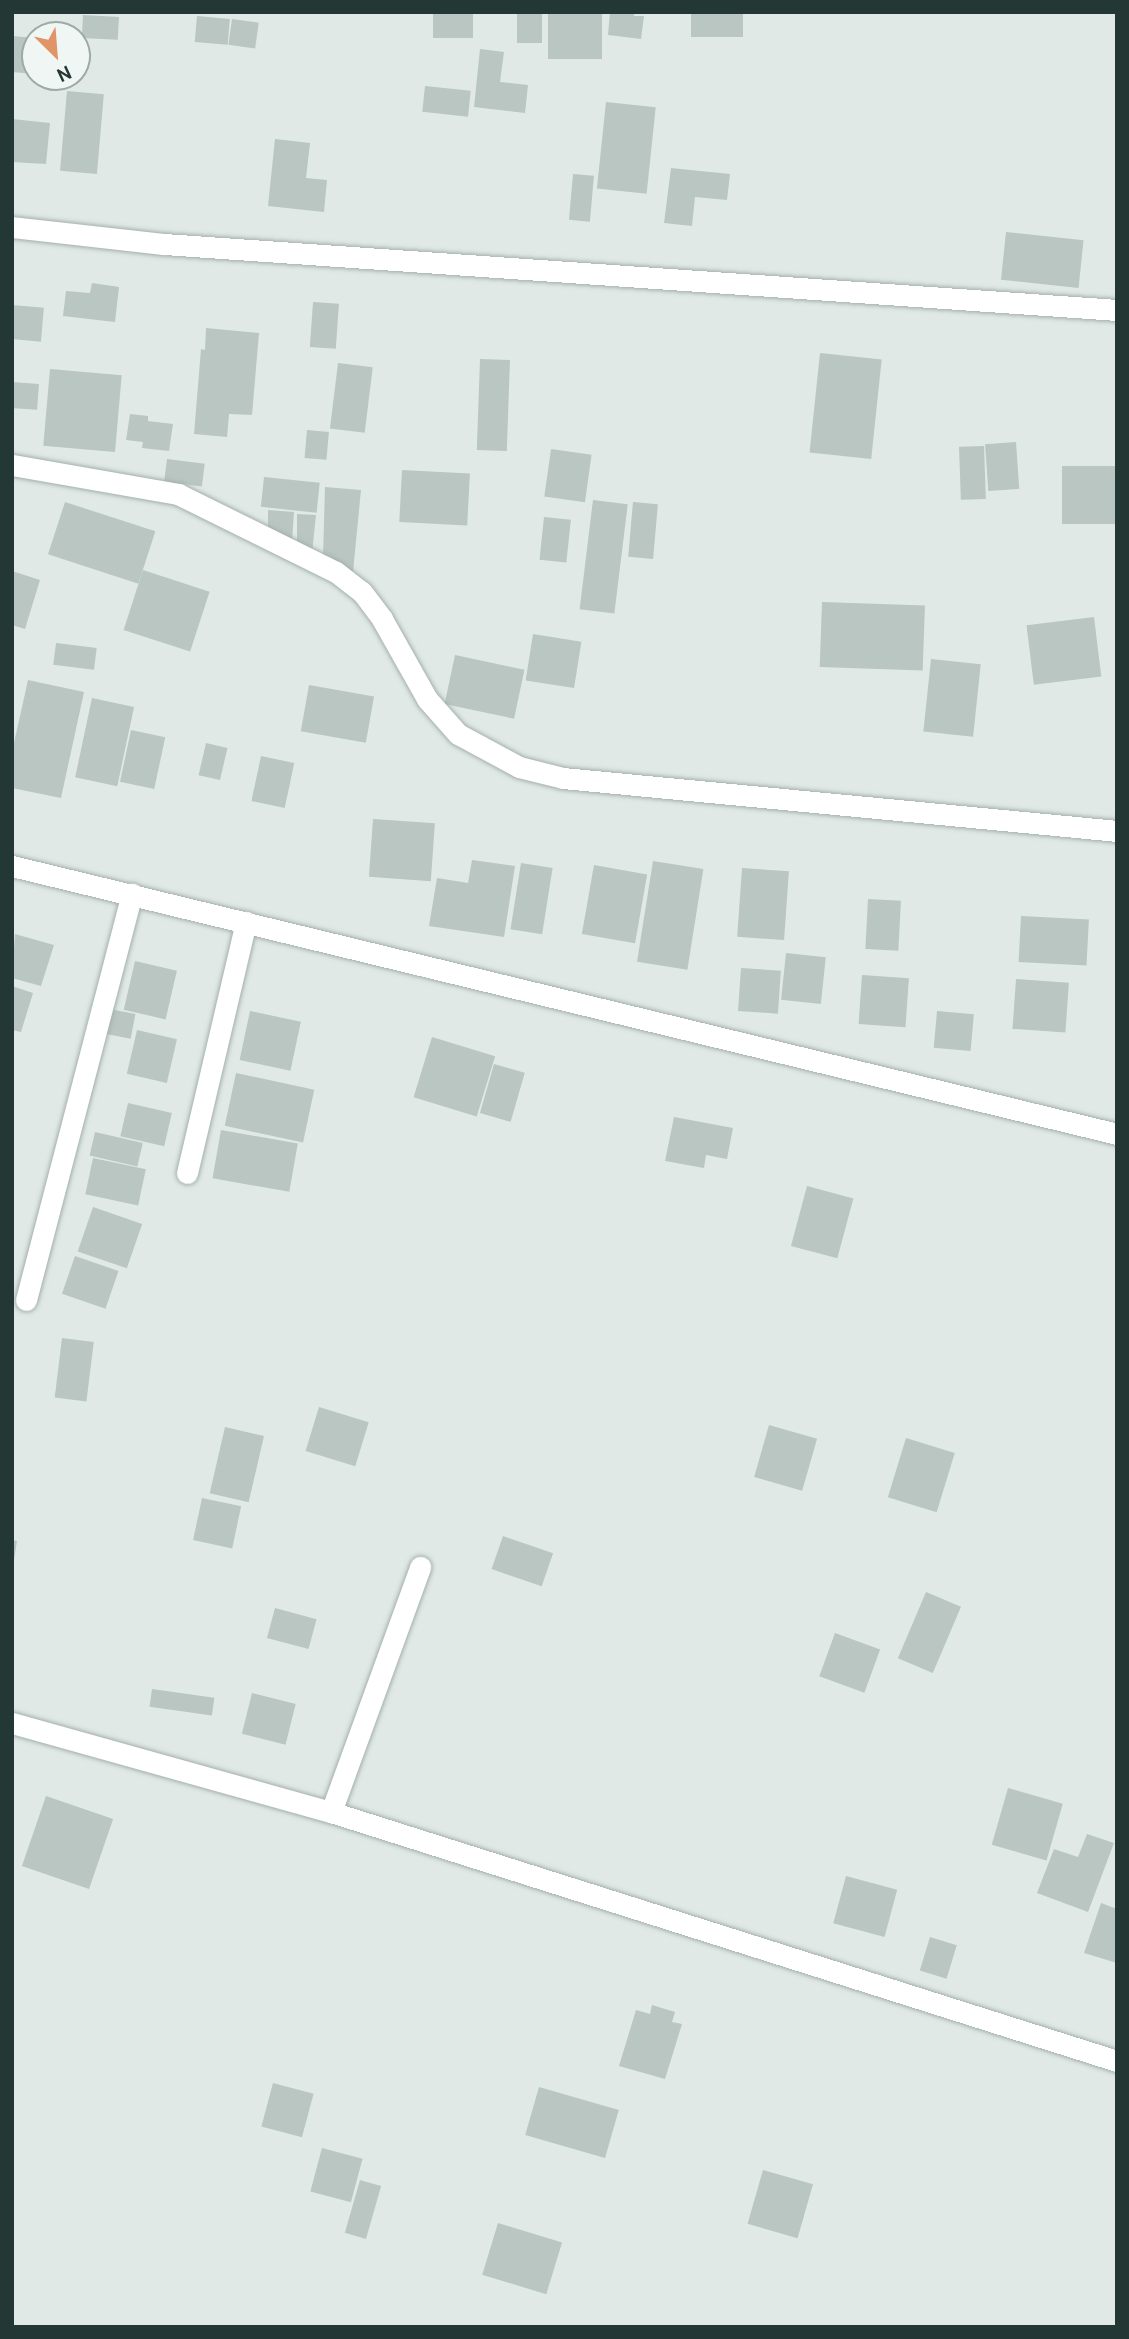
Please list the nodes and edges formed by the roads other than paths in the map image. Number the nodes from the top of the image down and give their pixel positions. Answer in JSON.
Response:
{"nodes":[{"id":1,"x":12,"y":227,"type":"edge"},
{"id":2,"x":1117,"y":310,"type":"edge"},
{"id":3,"x":12,"y":465,"type":"edge"},
{"id":4,"x":1117,"y":831,"type":"edge"},
{"id":5,"x":12,"y":866,"type":"edge"},
{"id":6,"x":132,"y":894,"type":"junction"},
{"id":7,"x":246,"y":922,"type":"junction"},
{"id":8,"x":1117,"y":1134,"type":"edge"},
{"id":9,"x":187,"y":1173,"type":"dead end"},
{"id":10,"x":26,"y":1300,"type":"dead end"},
{"id":11,"x":420,"y":1567,"type":"dead end"},
{"id":12,"x":12,"y":1723,"type":"edge"},
{"id":13,"x":331,"y":1812,"type":"junction"},
{"id":14,"x":1117,"y":2061,"type":"edge"}],
"edges":[{"from":1,"to":2,"type":"street"},
{"from":3,"to":4,"type":"street"},
{"from":5,"to":6,"type":"street"},
{"from":6,"to":7,"type":"street"},
{"from":6,"to":10,"type":"street"},
{"from":7,"to":8,"type":"street"},
{"from":7,"to":9,"type":"street"},
{"from":11,"to":13,"type":"street"},
{"from":12,"to":13,"type":"street"},
{"from":13,"to":14,"type":"street"}]}
